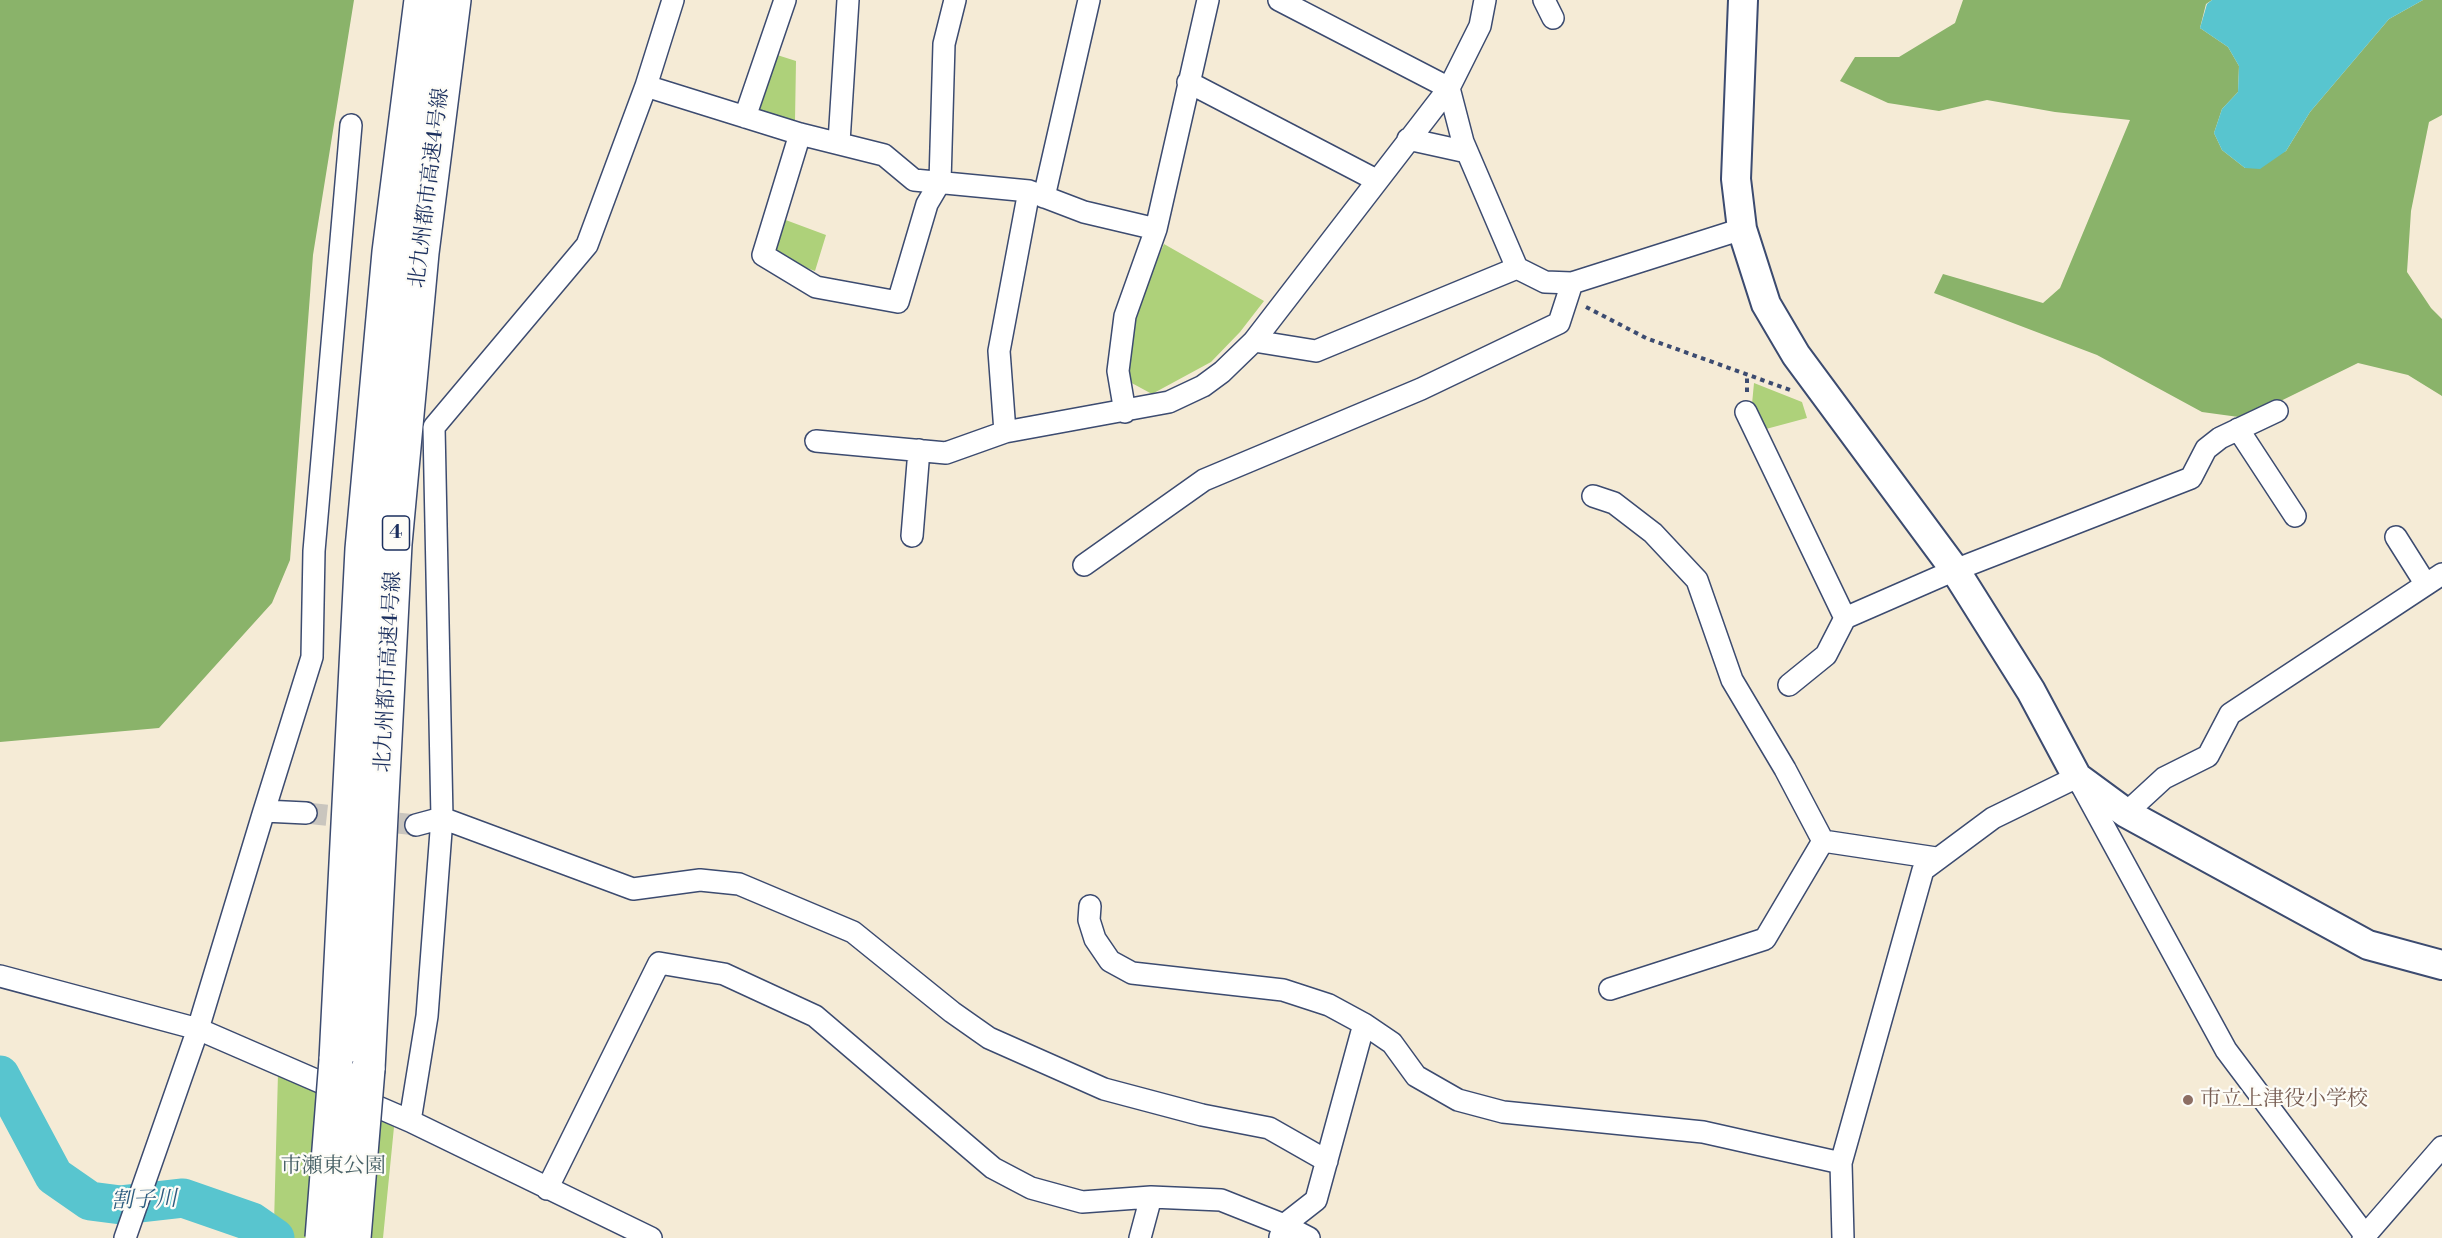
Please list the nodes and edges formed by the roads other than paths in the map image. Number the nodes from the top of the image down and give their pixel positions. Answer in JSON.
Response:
{"nodes":[{"id":1,"x":421,"y":0,"type":"edge"},
{"id":2,"x":454,"y":0,"type":"edge"},
{"id":3,"x":673,"y":0,"type":"edge"},
{"id":4,"x":785,"y":0,"type":"edge"},
{"id":5,"x":848,"y":0,"type":"edge"},
{"id":6,"x":955,"y":0,"type":"edge"},
{"id":7,"x":1089,"y":0,"type":"edge"},
{"id":8,"x":1208,"y":0,"type":"edge"},
{"id":9,"x":1279,"y":0,"type":"edge"},
{"id":10,"x":1485,"y":0,"type":"edge"},
{"id":11,"x":1743,"y":0,"type":"edge"},
{"id":12,"x":1188,"y":82,"type":"junction"},
{"id":13,"x":646,"y":86,"type":"junction"},
{"id":14,"x":1449,"y":88,"type":"junction"},
{"id":15,"x":744,"y":117,"type":"junction"},
{"id":16,"x":351,"y":125,"type":"dead end"},
{"id":17,"x":800,"y":134,"type":"junction"},
{"id":18,"x":1408,"y":139,"type":"junction"},
{"id":19,"x":839,"y":142,"type":"junction"},
{"id":20,"x":1467,"y":152,"type":"junction"},
{"id":21,"x":1376,"y":180,"type":"junction"},
{"id":22,"x":940,"y":182,"type":"junction"},
{"id":23,"x":1037,"y":194,"type":"junction"},
{"id":24,"x":1156,"y":229,"type":"junction"},
{"id":25,"x":1742,"y":229,"type":"junction"},
{"id":26,"x":1517,"y":268,"type":"junction"},
{"id":27,"x":1571,"y":291,"type":"junction"},
{"id":28,"x":1254,"y":340,"type":"junction"},
{"id":29,"x":2277,"y":411,"type":"dead end"},
{"id":30,"x":1125,"y":412,"type":"junction"},
{"id":31,"x":1746,"y":412,"type":"dead end"},
{"id":32,"x":2238,"y":429,"type":"junction"},
{"id":33,"x":1005,"y":432,"type":"junction"},
{"id":34,"x":816,"y":441,"type":"dead end"},
{"id":35,"x":919,"y":450,"type":"junction"},
{"id":36,"x":1593,"y":496,"type":"dead end"},
{"id":37,"x":2295,"y":516,"type":"dead end"},
{"id":38,"x":912,"y":536,"type":"dead end"},
{"id":39,"x":2396,"y":537,"type":"dead end"},
{"id":40,"x":1084,"y":565,"type":"dead end"},
{"id":41,"x":1955,"y":570,"type":"junction"},
{"id":42,"x":2433,"y":579,"type":"edge"},
{"id":43,"x":1845,"y":618,"type":"junction"},
{"id":44,"x":1789,"y":685,"type":"dead end"},
{"id":45,"x":2077,"y":777,"type":"junction"},
{"id":46,"x":264,"y":811,"type":"junction"},
{"id":47,"x":306,"y":813,"type":"tunnel mouth"},
{"id":48,"x":2126,"y":813,"type":"junction"},
{"id":49,"x":442,"y":818,"type":"junction"},
{"id":50,"x":416,"y":825,"type":"tunnel mouth"},
{"id":51,"x":1823,"y":841,"type":"junction"},
{"id":52,"x":1936,"y":858,"type":"junction"},
{"id":53,"x":1090,"y":906,"type":"dead end"},
{"id":54,"x":2442,"y":965,"type":"edge"},
{"id":55,"x":0,"y":976,"type":"edge"},
{"id":56,"x":1610,"y":989,"type":"dead end"},
{"id":57,"x":1364,"y":1024,"type":"junction"},
{"id":58,"x":198,"y":1029,"type":"junction"},
{"id":59,"x":410,"y":1121,"type":"junction"},
{"id":60,"x":2442,"y":1147,"type":"edge"},
{"id":61,"x":1327,"y":1161,"type":"junction"},
{"id":62,"x":1840,"y":1163,"type":"junction"},
{"id":63,"x":547,"y":1189,"type":"junction"},
{"id":64,"x":1151,"y":1197,"type":"junction"},
{"id":65,"x":1282,"y":1232,"type":"edge"},
{"id":66,"x":127,"y":1233,"type":"edge"},
{"id":67,"x":2364,"y":1237,"type":"edge"},
{"id":68,"x":322,"y":1238,"type":"edge"},
{"id":69,"x":354,"y":1238,"type":"edge"},
{"id":70,"x":651,"y":1238,"type":"edge"},
{"id":71,"x":1140,"y":1238,"type":"edge"},
{"id":72,"x":1309,"y":1238,"type":"edge"},
{"id":73,"x":1843,"y":1238,"type":"edge"}],
"edges":[{"from":1,"to":68,"type":"highway","name":"北九州都市高速4号線","number":"4","bridge":true},
{"from":2,"to":69,"type":"highway","name":"北九州都市高速4号線","number":"4","bridge":true},
{"from":3,"to":13,"type":"street"},
{"from":4,"to":15,"type":"street"},
{"from":5,"to":19,"type":"street"},
{"from":6,"to":22,"type":"street"},
{"from":7,"to":23,"type":"street"},
{"from":8,"to":12,"type":"street"},
{"from":9,"to":14,"type":"street"},
{"from":10,"to":14,"type":"street"},
{"from":11,"to":25,"type":"street"},
{"from":12,"to":21,"type":"street"},
{"from":12,"to":24,"type":"street"},
{"from":13,"to":15,"type":"street"},
{"from":13,"to":49,"type":"street"},
{"from":14,"to":18,"type":"street"},
{"from":14,"to":20,"type":"street"},
{"from":15,"to":17,"type":"street"},
{"from":16,"to":46,"type":"street"},
{"from":17,"to":19,"type":"street"},
{"from":17,"to":22,"type":"street"},
{"from":18,"to":20,"type":"street"},
{"from":18,"to":21,"type":"street"},
{"from":19,"to":22,"type":"street"},
{"from":20,"to":26,"type":"street"},
{"from":21,"to":28,"type":"street"},
{"from":22,"to":23,"type":"street"},
{"from":23,"to":24,"type":"street"},
{"from":23,"to":33,"type":"street"},
{"from":24,"to":30,"type":"street"},
{"from":25,"to":27,"type":"street"},
{"from":25,"to":41,"type":"street"},
{"from":26,"to":27,"type":"street"},
{"from":26,"to":28,"type":"street"},
{"from":27,"to":40,"type":"street"},
{"from":28,"to":30,"type":"street"},
{"from":29,"to":32,"type":"street"},
{"from":30,"to":33,"type":"street"},
{"from":31,"to":43,"type":"street"},
{"from":32,"to":37,"type":"street"},
{"from":32,"to":41,"type":"street"},
{"from":33,"to":35,"type":"street"},
{"from":34,"to":35,"type":"street"},
{"from":35,"to":38,"type":"street"},
{"from":36,"to":51,"type":"street"},
{"from":39,"to":42,"type":"street"},
{"from":41,"to":43,"type":"street"},
{"from":41,"to":45,"type":"street"},
{"from":42,"to":48,"type":"street"},
{"from":43,"to":44,"type":"street"},
{"from":45,"to":48,"type":"street"},
{"from":45,"to":52,"type":"street"},
{"from":45,"to":67,"type":"street"},
{"from":46,"to":47,"type":"street"},
{"from":46,"to":58,"type":"street"},
{"from":48,"to":54,"type":"street"},
{"from":49,"to":50,"type":"street"},
{"from":49,"to":59,"type":"street"},
{"from":49,"to":61,"type":"street"},
{"from":51,"to":52,"type":"street"},
{"from":51,"to":56,"type":"street"},
{"from":52,"to":62,"type":"street"},
{"from":53,"to":57,"type":"street"},
{"from":55,"to":58,"type":"street"},
{"from":57,"to":61,"type":"street"},
{"from":57,"to":62,"type":"street"},
{"from":58,"to":59,"type":"street"},
{"from":58,"to":66,"type":"street"},
{"from":59,"to":63,"type":"street"},
{"from":60,"to":67,"type":"street"},
{"from":61,"to":65,"type":"street"},
{"from":62,"to":73,"type":"street"},
{"from":63,"to":64,"type":"street"},
{"from":63,"to":70,"type":"street"},
{"from":64,"to":65,"type":"street"},
{"from":64,"to":71,"type":"street"},
{"from":65,"to":72,"type":"street"}]}
